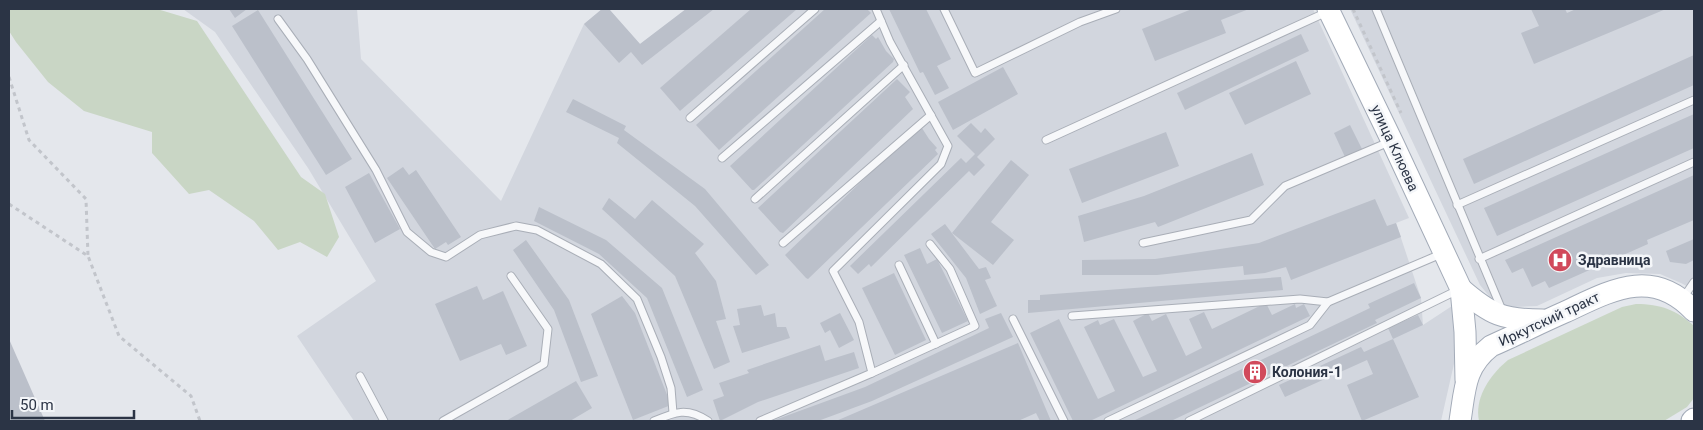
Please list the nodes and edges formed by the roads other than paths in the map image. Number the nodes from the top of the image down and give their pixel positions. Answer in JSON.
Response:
{"nodes":[{"id":1,"x":815,"y":9,"type":"edge"},
{"id":2,"x":876,"y":9,"type":"edge"},
{"id":3,"x":944,"y":9,"type":"edge"},
{"id":4,"x":1116,"y":9,"type":"edge"},
{"id":5,"x":1376,"y":9,"type":"edge"},
{"id":6,"x":1329,"y":10,"type":"edge"},
{"id":7,"x":278,"y":19,"type":"dead end"},
{"id":8,"x":881,"y":21,"type":"junction"},
{"id":9,"x":904,"y":65,"type":"junction"},
{"id":10,"x":1694,"y":100,"type":"edge"},
{"id":11,"x":931,"y":115,"type":"junction"},
{"id":12,"x":690,"y":118,"type":"dead end"},
{"id":13,"x":1046,"y":140,"type":"dead end"},
{"id":14,"x":1392,"y":140,"type":"junction"},
{"id":15,"x":722,"y":158,"type":"dead end"},
{"id":16,"x":1694,"y":162,"type":"edge"},
{"id":17,"x":756,"y":199,"type":"dead end"},
{"id":18,"x":1457,"y":205,"type":"junction"},
{"id":19,"x":783,"y":243,"type":"dead end"},
{"id":20,"x":1143,"y":243,"type":"dead end"},
{"id":21,"x":930,"y":244,"type":"dead end"},
{"id":22,"x":1444,"y":252,"type":"junction"},
{"id":23,"x":1479,"y":259,"type":"junction"},
{"id":24,"x":899,"y":265,"type":"dead end"},
{"id":25,"x":511,"y":276,"type":"dead end"},
{"id":26,"x":1694,"y":282,"type":"edge"},
{"id":27,"x":1461,"y":289,"type":"junction"},
{"id":28,"x":1328,"y":302,"type":"junction"},
{"id":29,"x":1689,"y":304,"type":"edge"},
{"id":30,"x":1072,"y":316,"type":"dead end"},
{"id":31,"x":1505,"y":318,"type":"junction"},
{"id":32,"x":1013,"y":319,"type":"dead end"},
{"id":33,"x":1548,"y":320,"type":"junction"},
{"id":34,"x":936,"y":344,"type":"junction"},
{"id":35,"x":872,"y":373,"type":"junction"},
{"id":36,"x":360,"y":376,"type":"dead end"},
{"id":37,"x":1466,"y":380,"type":"junction"},
{"id":38,"x":673,"y":413,"type":"junction"},
{"id":39,"x":384,"y":421,"type":"edge"},
{"id":40,"x":443,"y":421,"type":"edge"},
{"id":41,"x":654,"y":421,"type":"edge"},
{"id":42,"x":708,"y":421,"type":"edge"},
{"id":43,"x":760,"y":421,"type":"edge"},
{"id":44,"x":1064,"y":421,"type":"edge"},
{"id":45,"x":1108,"y":421,"type":"edge"},
{"id":46,"x":1189,"y":421,"type":"edge"},
{"id":47,"x":1460,"y":421,"type":"edge"}],
"edges":[{"from":1,"to":12,"type":"lane"},
{"from":2,"to":8,"type":"lane"},
{"from":3,"to":4,"type":"lane"},
{"from":5,"to":18,"type":"lane"},
{"from":6,"to":13,"type":"lane"},
{"from":6,"to":14,"type":"main road","name":"улица Клюева"},
{"from":7,"to":38,"type":"lane"},
{"from":8,"to":9,"type":"lane"},
{"from":8,"to":15,"type":"lane"},
{"from":9,"to":11,"type":"lane"},
{"from":9,"to":17,"type":"lane"},
{"from":10,"to":18,"type":"lane"},
{"from":11,"to":19,"type":"lane"},
{"from":11,"to":35,"type":"lane"},
{"from":14,"to":20,"type":"lane"},
{"from":14,"to":22,"type":"main road","name":"улица Клюева"},
{"from":16,"to":23,"type":"lane"},
{"from":18,"to":23,"type":"lane"},
{"from":21,"to":34,"type":"lane"},
{"from":22,"to":27,"type":"main road","name":"улица Клюева"},
{"from":22,"to":28,"type":"lane"},
{"from":23,"to":31,"type":"lane"},
{"from":24,"to":34,"type":"lane"},
{"from":25,"to":40,"type":"lane"},
{"from":26,"to":29,"type":"lane"},
{"from":27,"to":31,"type":"main road","name":"улица Клюева"},
{"from":27,"to":37,"type":"main road","name":"улица Клюева"},
{"from":27,"to":46,"type":"lane"},
{"from":28,"to":30,"type":"lane"},
{"from":28,"to":45,"type":"lane"},
{"from":29,"to":33,"type":"main road","name":"Иркутский тракт"},
{"from":31,"to":33,"type":"main road","name":"улица Клюева"},
{"from":32,"to":44,"type":"lane"},
{"from":33,"to":37,"type":"main road","name":"Иркутский тракт"},
{"from":34,"to":35,"type":"lane"},
{"from":35,"to":43,"type":"lane"},
{"from":36,"to":39,"type":"lane"},
{"from":37,"to":47,"type":"main road","name":"Иркутский тракт"},
{"from":38,"to":41,"type":"lane"},
{"from":38,"to":42,"type":"lane"}]}
